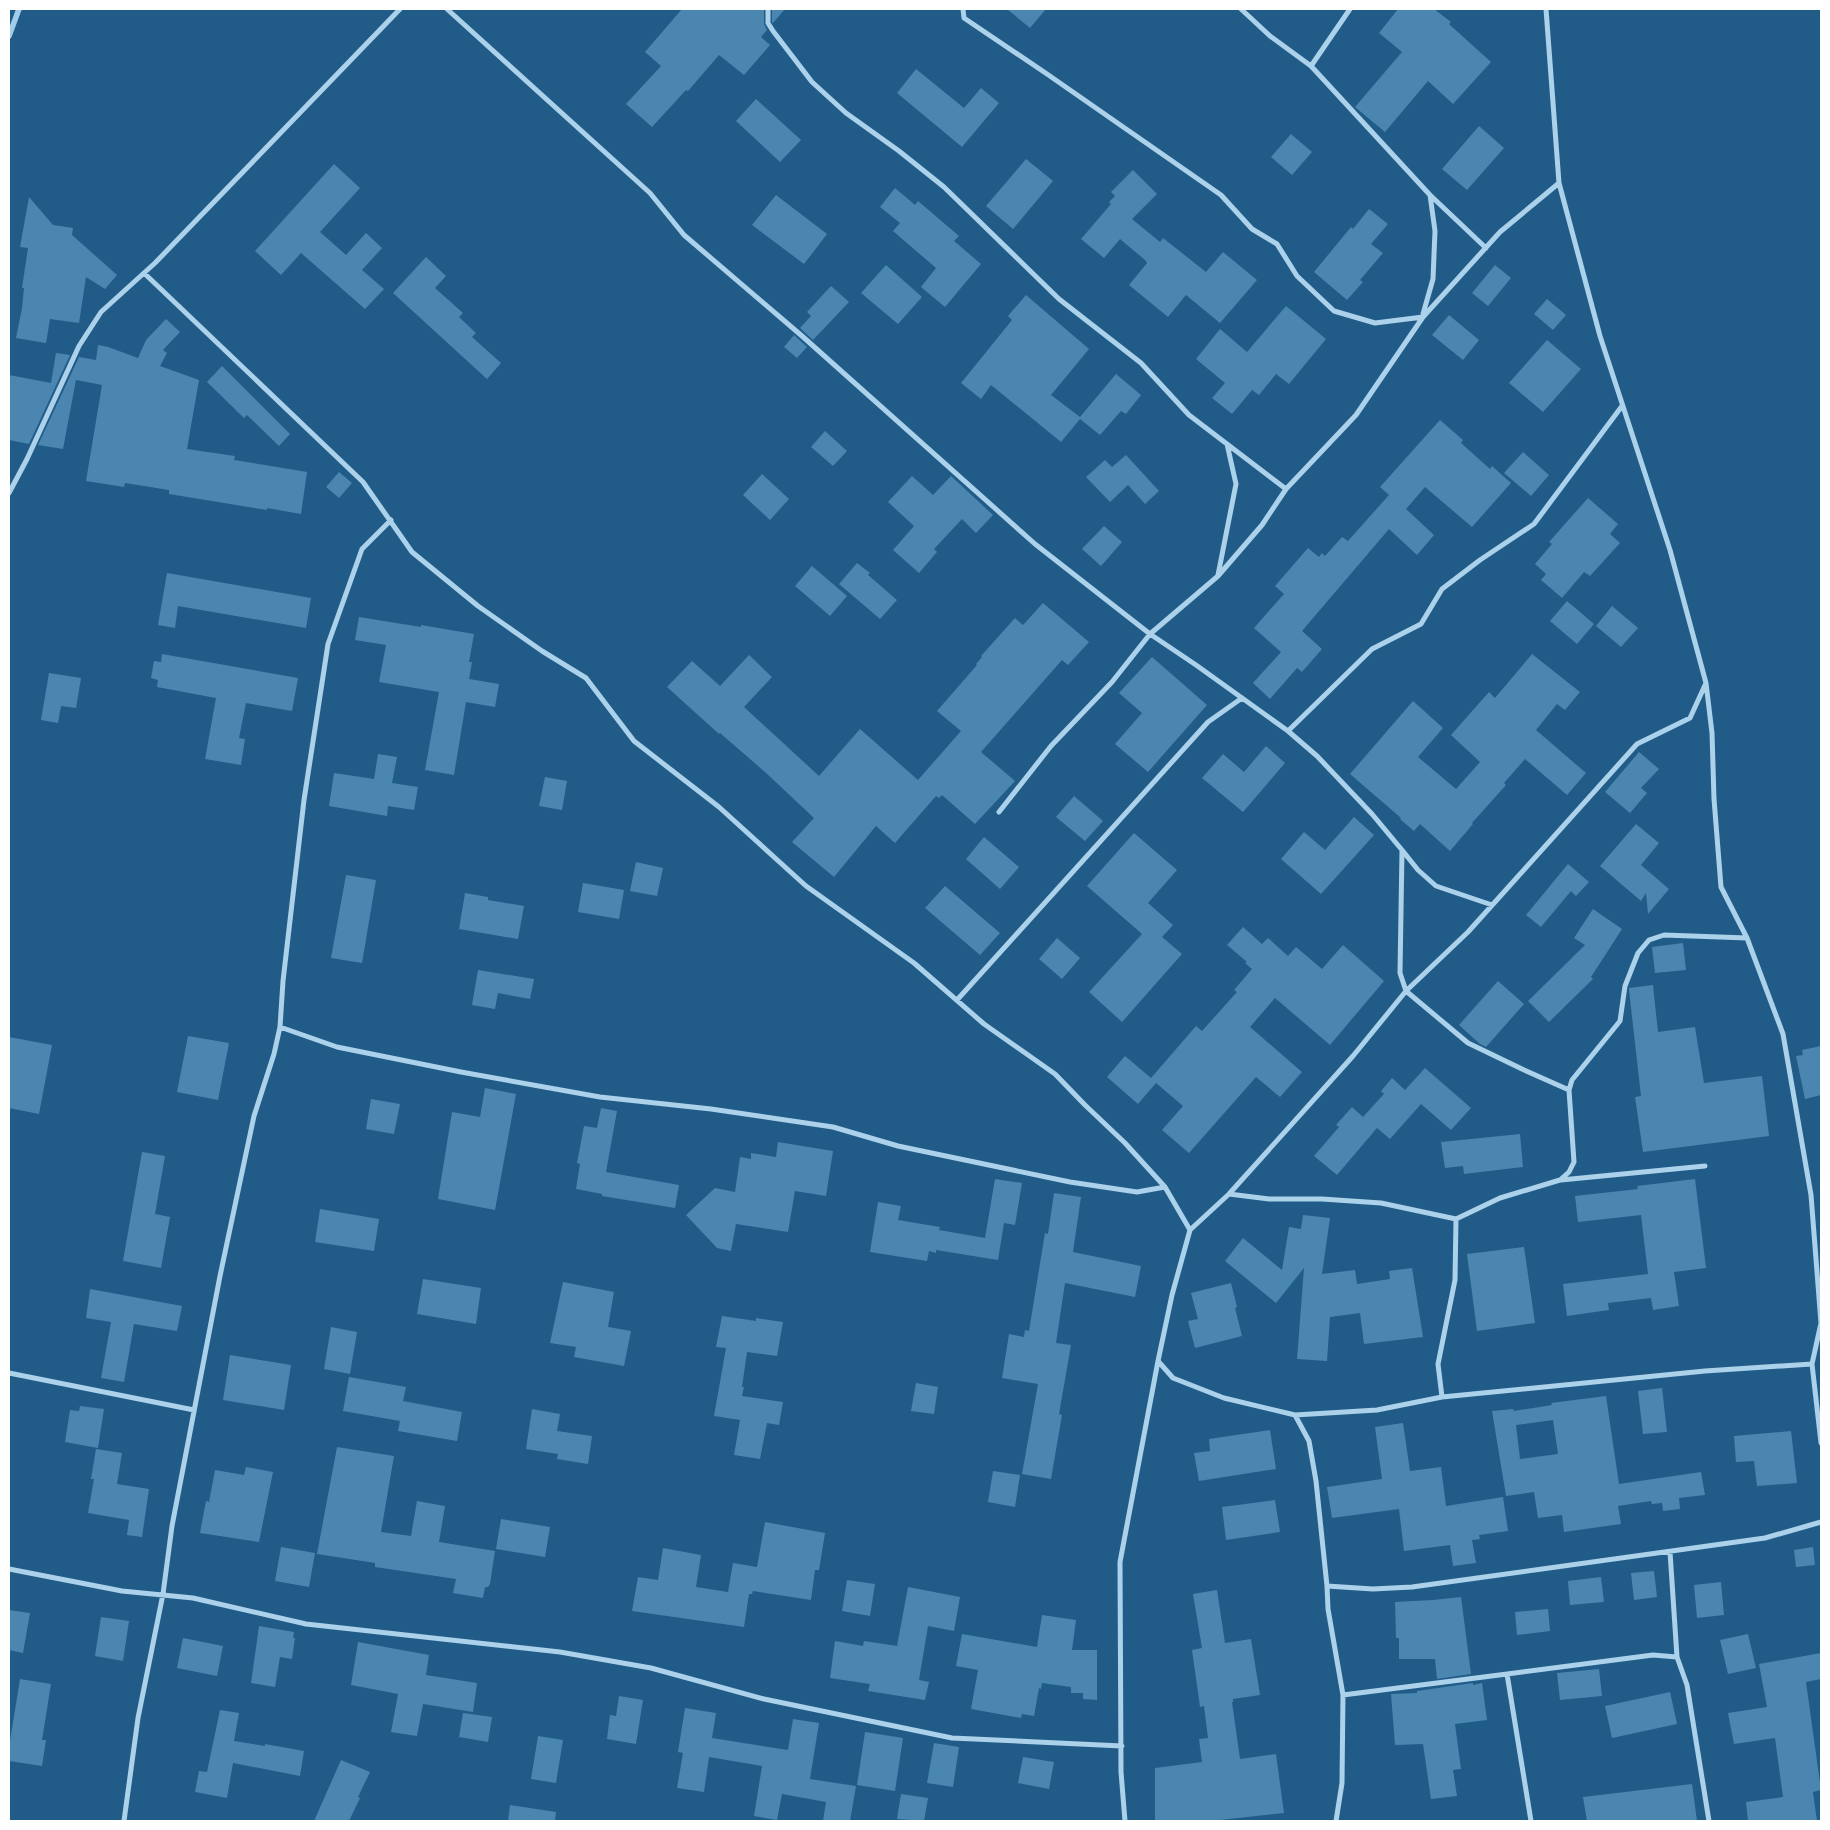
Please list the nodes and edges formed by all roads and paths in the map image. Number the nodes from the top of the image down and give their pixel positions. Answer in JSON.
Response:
{"nodes":[{"id":1,"x":400,"y":9,"type":"edge"},
{"id":2,"x":447,"y":9,"type":"edge"},
{"id":3,"x":768,"y":9,"type":"edge"},
{"id":4,"x":963,"y":9,"type":"edge"},
{"id":5,"x":1241,"y":9,"type":"edge"},
{"id":6,"x":1350,"y":9,"type":"edge"},
{"id":7,"x":1546,"y":9,"type":"edge"},
{"id":8,"x":1312,"y":66,"type":"junction"},
{"id":9,"x":1559,"y":183,"type":"junction"},
{"id":10,"x":1430,"y":195,"type":"junction"},
{"id":11,"x":1486,"y":248,"type":"junction"},
{"id":12,"x":144,"y":273,"type":"junction"},
{"id":13,"x":1422,"y":317,"type":"junction"},
{"id":14,"x":1622,"y":406,"type":"junction"},
{"id":15,"x":1227,"y":443,"type":"junction"},
{"id":16,"x":1286,"y":489,"type":"junction"},
{"id":17,"x":9,"y":493,"type":"edge"},
{"id":18,"x":391,"y":520,"type":"junction"},
{"id":19,"x":1218,"y":576,"type":"junction"},
{"id":20,"x":1150,"y":634,"type":"junction"},
{"id":21,"x":1706,"y":683,"type":"junction"},
{"id":22,"x":1242,"y":698,"type":"junction"},
{"id":23,"x":1288,"y":731,"type":"junction"},
{"id":24,"x":999,"y":812,"type":"dead end"},
{"id":25,"x":1402,"y":850,"type":"junction"},
{"id":26,"x":1492,"y":905,"type":"junction"},
{"id":27,"x":1747,"y":938,"type":"junction"},
{"id":28,"x":1406,"y":990,"type":"junction"},
{"id":29,"x":956,"y":1000,"type":"junction"},
{"id":30,"x":280,"y":1027,"type":"junction"},
{"id":31,"x":1569,"y":1090,"type":"junction"},
{"id":32,"x":1705,"y":1166,"type":"dead end"},
{"id":33,"x":1560,"y":1180,"type":"junction"},
{"id":34,"x":1165,"y":1188,"type":"junction"},
{"id":35,"x":1230,"y":1194,"type":"junction"},
{"id":36,"x":1456,"y":1219,"type":"junction"},
{"id":37,"x":1190,"y":1230,"type":"junction"},
{"id":38,"x":1821,"y":1323,"type":"edge"},
{"id":39,"x":1158,"y":1361,"type":"junction"},
{"id":40,"x":1812,"y":1364,"type":"junction"},
{"id":41,"x":9,"y":1373,"type":"edge"},
{"id":42,"x":1442,"y":1397,"type":"junction"},
{"id":43,"x":194,"y":1410,"type":"junction"},
{"id":44,"x":1296,"y":1415,"type":"junction"},
{"id":45,"x":1821,"y":1443,"type":"edge"},
{"id":46,"x":1821,"y":1522,"type":"edge"},
{"id":47,"x":1670,"y":1552,"type":"junction"},
{"id":48,"x":9,"y":1569,"type":"edge"},
{"id":49,"x":1328,"y":1586,"type":"junction"},
{"id":50,"x":164,"y":1594,"type":"junction"},
{"id":51,"x":1677,"y":1657,"type":"junction"},
{"id":52,"x":1507,"y":1674,"type":"junction"},
{"id":53,"x":1343,"y":1696,"type":"junction"},
{"id":54,"x":1122,"y":1746,"type":"junction"},
{"id":55,"x":124,"y":1821,"type":"edge"},
{"id":56,"x":1125,"y":1821,"type":"edge"},
{"id":57,"x":1336,"y":1821,"type":"edge"},
{"id":58,"x":1531,"y":1821,"type":"edge"},
{"id":59,"x":1709,"y":1821,"type":"edge"}],
"edges":[{"from":1,"to":12,"type":"street"},
{"from":2,"to":20,"type":"street"},
{"from":3,"to":15,"type":"street"},
{"from":4,"to":13,"type":"street"},
{"from":5,"to":8,"type":"street"},
{"from":6,"to":8,"type":"street"},
{"from":7,"to":9,"type":"street"},
{"from":8,"to":10,"type":"street"},
{"from":9,"to":11,"type":"street"},
{"from":9,"to":14,"type":"street"},
{"from":10,"to":11,"type":"street"},
{"from":10,"to":13,"type":"street"},
{"from":11,"to":13,"type":"street"},
{"from":12,"to":17,"type":"street"},
{"from":12,"to":18,"type":"street"},
{"from":13,"to":16,"type":"street"},
{"from":14,"to":21,"type":"street"},
{"from":14,"to":23,"type":"street"},
{"from":15,"to":16,"type":"street"},
{"from":15,"to":19,"type":"street"},
{"from":16,"to":19,"type":"street"},
{"from":18,"to":29,"type":"street"},
{"from":18,"to":30,"type":"street"},
{"from":19,"to":20,"type":"street"},
{"from":20,"to":22,"type":"street"},
{"from":20,"to":24,"type":"street"},
{"from":21,"to":26,"type":"street"},
{"from":21,"to":27,"type":"street"},
{"from":22,"to":23,"type":"street"},
{"from":22,"to":29,"type":"street"},
{"from":23,"to":25,"type":"street"},
{"from":25,"to":26,"type":"street"},
{"from":25,"to":28,"type":"street"},
{"from":26,"to":28,"type":"street"},
{"from":27,"to":31,"type":"street"},
{"from":27,"to":38,"type":"street"},
{"from":28,"to":31,"type":"street"},
{"from":28,"to":35,"type":"street"},
{"from":29,"to":34,"type":"street"},
{"from":30,"to":34,"type":"street"},
{"from":30,"to":43,"type":"street"},
{"from":31,"to":33,"type":"street"},
{"from":32,"to":33,"type":"street"},
{"from":33,"to":36,"type":"street"},
{"from":34,"to":37,"type":"street"},
{"from":35,"to":36,"type":"street"},
{"from":35,"to":37,"type":"street"},
{"from":36,"to":42,"type":"street"},
{"from":37,"to":39,"type":"street"},
{"from":38,"to":40,"type":"street"},
{"from":39,"to":44,"type":"street"},
{"from":39,"to":54,"type":"street"},
{"from":40,"to":42,"type":"street"},
{"from":40,"to":45,"type":"street"},
{"from":41,"to":43,"type":"street"},
{"from":42,"to":44,"type":"street"},
{"from":43,"to":50,"type":"street"},
{"from":44,"to":49,"type":"street"},
{"from":46,"to":47,"type":"street"},
{"from":47,"to":49,"type":"street"},
{"from":47,"to":51,"type":"street"},
{"from":48,"to":50,"type":"street"},
{"from":49,"to":53,"type":"street"},
{"from":50,"to":54,"type":"street"},
{"from":50,"to":55,"type":"street"},
{"from":51,"to":52,"type":"street"},
{"from":51,"to":59,"type":"street"},
{"from":52,"to":53,"type":"street"},
{"from":52,"to":58,"type":"street"},
{"from":53,"to":57,"type":"street"},
{"from":54,"to":56,"type":"street"}]}
